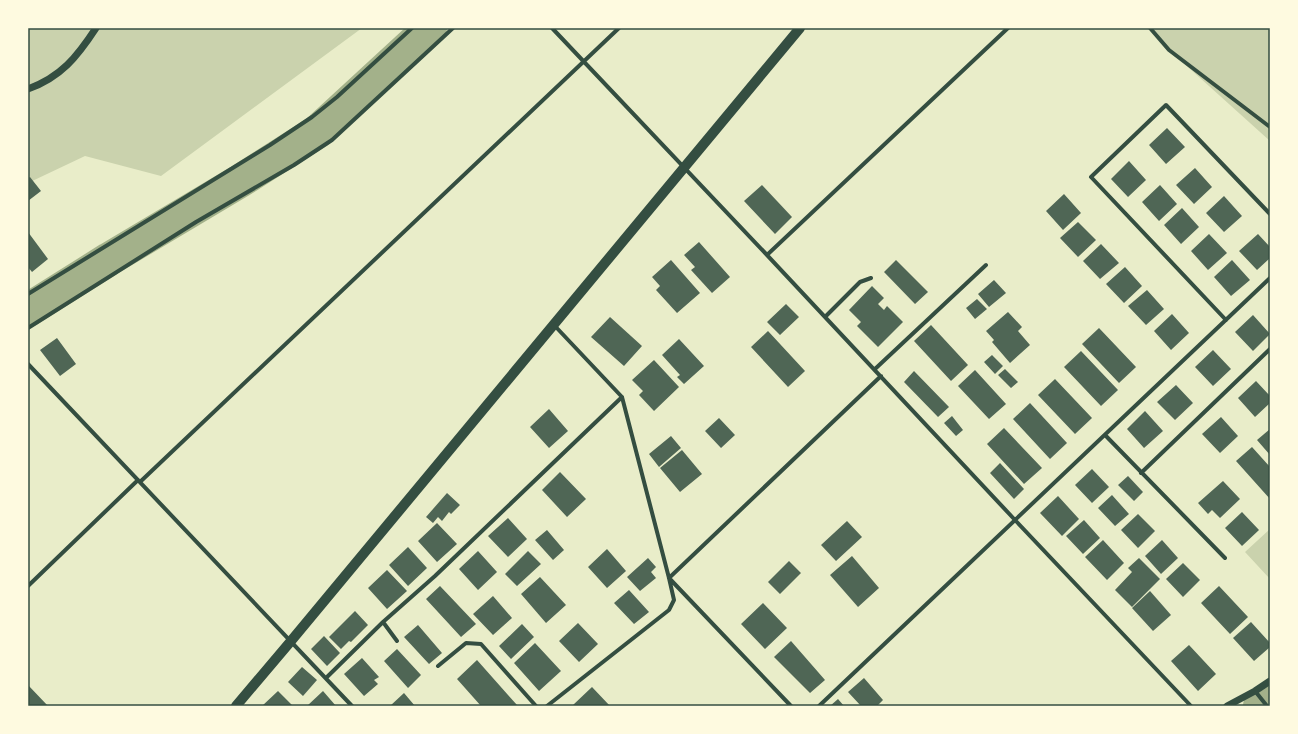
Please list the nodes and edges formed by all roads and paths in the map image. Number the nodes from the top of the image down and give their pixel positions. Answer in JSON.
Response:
{"nodes":[{"id":1,"x":96,"y":28,"type":"edge"},
{"id":2,"x":412,"y":28,"type":"edge"},
{"id":3,"x":453,"y":28,"type":"edge"},
{"id":4,"x":552,"y":28,"type":"edge"},
{"id":5,"x":619,"y":28,"type":"edge"},
{"id":6,"x":800,"y":28,"type":"edge"},
{"id":7,"x":1008,"y":28,"type":"edge"},
{"id":8,"x":1150,"y":28,"type":"edge"},
{"id":9,"x":583,"y":62,"type":"junction"},
{"id":10,"x":28,"y":89,"type":"edge"},
{"id":11,"x":1270,"y":127,"type":"edge"},
{"id":12,"x":684,"y":167,"type":"junction"},
{"id":13,"x":1270,"y":214,"type":"edge"},
{"id":14,"x":767,"y":255,"type":"junction"},
{"id":15,"x":986,"y":265,"type":"dead end"},
{"id":16,"x":871,"y":278,"type":"dead end"},
{"id":17,"x":1270,"y":278,"type":"edge"},
{"id":18,"x":28,"y":294,"type":"edge"},
{"id":19,"x":825,"y":317,"type":"junction"},
{"id":20,"x":1226,"y":320,"type":"junction"},
{"id":21,"x":554,"y":324,"type":"junction"},
{"id":22,"x":28,"y":328,"type":"edge"},
{"id":23,"x":1270,"y":349,"type":"edge"},
{"id":24,"x":28,"y":364,"type":"edge"},
{"id":25,"x":875,"y":369,"type":"junction"},
{"id":26,"x":881,"y":376,"type":"junction"},
{"id":27,"x":622,"y":397,"type":"junction"},
{"id":28,"x":1104,"y":435,"type":"junction"},
{"id":29,"x":1141,"y":473,"type":"junction"},
{"id":30,"x":139,"y":481,"type":"junction"},
{"id":31,"x":1015,"y":520,"type":"junction"},
{"id":32,"x":1225,"y":558,"type":"dead end"},
{"id":33,"x":670,"y":578,"type":"junction"},
{"id":34,"x":28,"y":586,"type":"edge"},
{"id":35,"x":384,"y":622,"type":"junction"},
{"id":36,"x":291,"y":641,"type":"junction"},
{"id":37,"x":397,"y":641,"type":"dead end"},
{"id":38,"x":438,"y":666,"type":"dead end"},
{"id":39,"x":326,"y":678,"type":"junction"},
{"id":40,"x":1270,"y":681,"type":"edge"},
{"id":41,"x":1255,"y":691,"type":"junction"},
{"id":42,"x":236,"y":706,"type":"edge"},
{"id":43,"x":352,"y":706,"type":"edge"},
{"id":44,"x":536,"y":706,"type":"edge"},
{"id":45,"x":547,"y":706,"type":"edge"},
{"id":46,"x":791,"y":706,"type":"edge"},
{"id":47,"x":819,"y":706,"type":"edge"},
{"id":48,"x":1191,"y":706,"type":"edge"},
{"id":49,"x":1227,"y":706,"type":"edge"},
{"id":50,"x":1268,"y":706,"type":"edge"}],
"edges":[{"from":1,"to":10,"type":"street"},
{"from":2,"to":18,"type":"street"},
{"from":3,"to":22,"type":"street"},
{"from":4,"to":9,"type":"street"},
{"from":5,"to":9,"type":"street"},
{"from":6,"to":12,"type":"main road"},
{"from":7,"to":14,"type":"street"},
{"from":8,"to":11,"type":"street"},
{"from":9,"to":12,"type":"street"},
{"from":9,"to":30,"type":"street"},
{"from":12,"to":14,"type":"street"},
{"from":12,"to":21,"type":"main road"},
{"from":13,"to":20,"type":"street"},
{"from":14,"to":19,"type":"street"},
{"from":15,"to":25,"type":"street"},
{"from":16,"to":19,"type":"street"},
{"from":17,"to":20,"type":"street"},
{"from":19,"to":25,"type":"street"},
{"from":20,"to":28,"type":"street"},
{"from":21,"to":27,"type":"street"},
{"from":21,"to":36,"type":"main road"},
{"from":23,"to":29,"type":"street"},
{"from":24,"to":30,"type":"street"},
{"from":25,"to":26,"type":"street"},
{"from":26,"to":31,"type":"street"},
{"from":26,"to":33,"type":"street"},
{"from":27,"to":33,"type":"street"},
{"from":27,"to":35,"type":"street"},
{"from":28,"to":29,"type":"street"},
{"from":28,"to":31,"type":"street"},
{"from":29,"to":32,"type":"street"},
{"from":30,"to":34,"type":"street"},
{"from":30,"to":36,"type":"street"},
{"from":31,"to":47,"type":"street"},
{"from":31,"to":48,"type":"street"},
{"from":33,"to":45,"type":"street"},
{"from":33,"to":46,"type":"street"},
{"from":35,"to":37,"type":"street"},
{"from":35,"to":39,"type":"street"},
{"from":36,"to":39,"type":"street"},
{"from":36,"to":42,"type":"main road"},
{"from":38,"to":44,"type":"street"},
{"from":39,"to":43,"type":"street"},
{"from":40,"to":41,"type":"street"},
{"from":41,"to":49,"type":"street"},
{"from":41,"to":50,"type":"street"}]}
